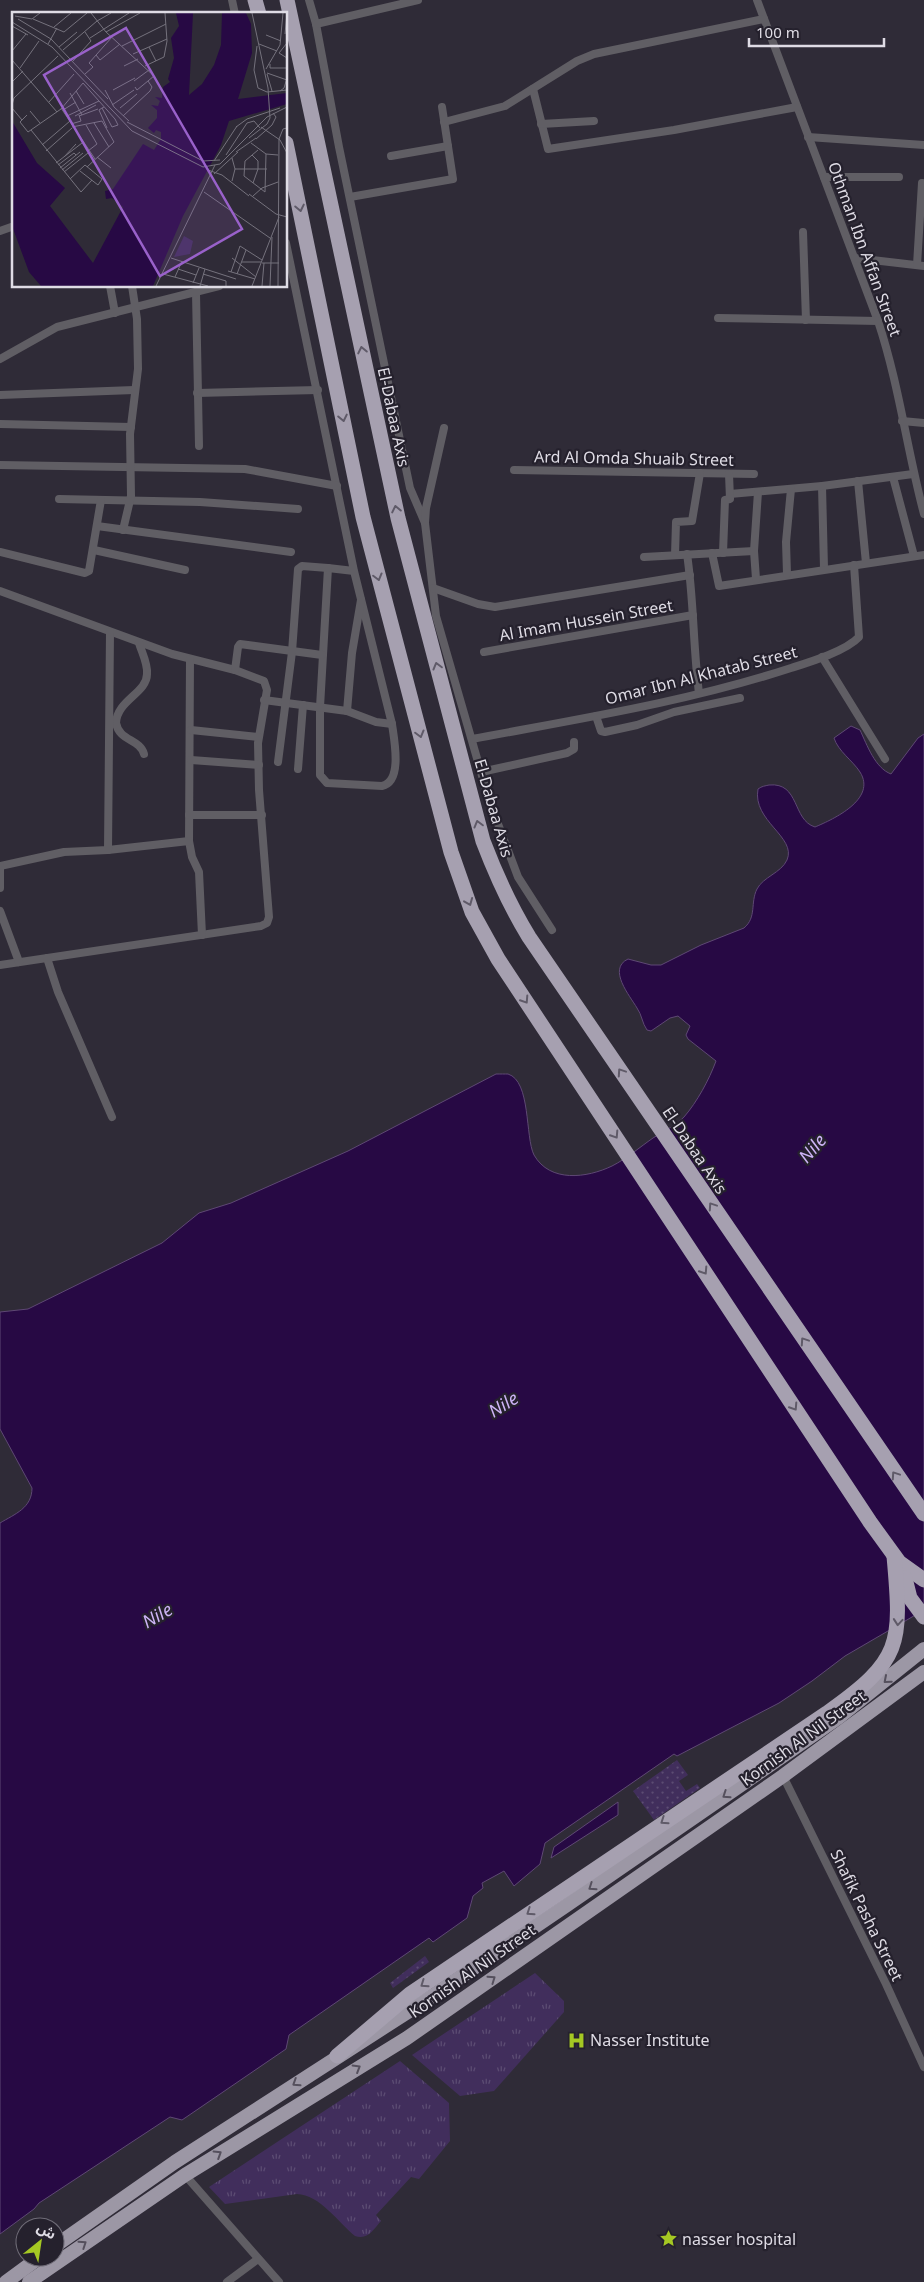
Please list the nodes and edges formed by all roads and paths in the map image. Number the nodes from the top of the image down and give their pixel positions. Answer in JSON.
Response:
{"nodes":[{"id":1,"x":287,"y":0,"type":"edge"},
{"id":2,"x":309,"y":0,"type":"edge"},
{"id":3,"x":418,"y":0,"type":"edge"},
{"id":4,"x":757,"y":0,"type":"edge"},
{"id":5,"x":764,"y":18,"type":"junction"},
{"id":6,"x":316,"y":24,"type":"junction"},
{"id":7,"x":533,"y":89,"type":"junction"},
{"id":8,"x":442,"y":107,"type":"dead end"},
{"id":9,"x":797,"y":107,"type":"junction"},
{"id":10,"x":594,"y":120,"type":"dead end"},
{"id":11,"x":444,"y":122,"type":"junction"},
{"id":12,"x":541,"y":124,"type":"junction"},
{"id":13,"x":808,"y":137,"type":"junction"},
{"id":14,"x":924,"y":145,"type":"edge"},
{"id":15,"x":448,"y":146,"type":"junction"},
{"id":16,"x":288,"y":153,"type":"edge"},
{"id":17,"x":391,"y":156,"type":"dead end"},
{"id":18,"x":824,"y":177,"type":"junction"},
{"id":19,"x":899,"y":177,"type":"dead end"},
{"id":20,"x":922,"y":183,"type":"dead end"},
{"id":21,"x":350,"y":197,"type":"junction"},
{"id":22,"x":804,"y":232,"type":"dead end"},
{"id":23,"x":854,"y":258,"type":"junction"},
{"id":24,"x":920,"y":265,"type":"edge"},
{"id":25,"x":289,"y":268,"type":"edge"},
{"id":26,"x":110,"y":288,"type":"edge"},
{"id":27,"x":132,"y":288,"type":"edge"},
{"id":28,"x":208,"y":288,"type":"edge"},
{"id":29,"x":191,"y":291,"type":"edge"},
{"id":30,"x":136,"y":309,"type":"junction"},
{"id":31,"x":115,"y":313,"type":"junction"},
{"id":32,"x":718,"y":318,"type":"dead end"},
{"id":33,"x":806,"y":320,"type":"junction"},
{"id":34,"x":878,"y":321,"type":"junction"},
{"id":35,"x":0,"y":359,"type":"edge"},
{"id":36,"x":134,"y":390,"type":"junction"},
{"id":37,"x":318,"y":390,"type":"junction"},
{"id":38,"x":197,"y":393,"type":"junction"},
{"id":39,"x":0,"y":394,"type":"edge"},
{"id":40,"x":902,"y":420,"type":"junction"},
{"id":41,"x":924,"y":423,"type":"edge"},
{"id":42,"x":0,"y":424,"type":"edge"},
{"id":43,"x":131,"y":427,"type":"junction"},
{"id":44,"x":444,"y":428,"type":"dead end"},
{"id":45,"x":199,"y":446,"type":"dead end"},
{"id":46,"x":0,"y":465,"type":"edge"},
{"id":47,"x":130,"y":467,"type":"junction"},
{"id":48,"x":514,"y":470,"type":"dead end"},
{"id":49,"x":700,"y":473,"type":"junction"},
{"id":50,"x":729,"y":474,"type":"junction"},
{"id":51,"x":754,"y":474,"type":"dead end"},
{"id":52,"x":913,"y":474,"type":"junction"},
{"id":53,"x":893,"y":477,"type":"junction"},
{"id":54,"x":858,"y":481,"type":"junction"},
{"id":55,"x":337,"y":486,"type":"junction"},
{"id":56,"x":822,"y":486,"type":"junction"},
{"id":57,"x":791,"y":489,"type":"junction"},
{"id":58,"x":758,"y":492,"type":"junction"},
{"id":59,"x":730,"y":494,"type":"junction"},
{"id":60,"x":59,"y":499,"type":"dead end"},
{"id":61,"x":101,"y":500,"type":"junction"},
{"id":62,"x":130,"y":501,"type":"junction"},
{"id":63,"x":298,"y":509,"type":"dead end"},
{"id":64,"x":924,"y":514,"type":"edge"},
{"id":65,"x":425,"y":523,"type":"junction"},
{"id":66,"x":97,"y":526,"type":"junction"},
{"id":67,"x":122,"y":530,"type":"junction"},
{"id":68,"x":94,"y":550,"type":"junction"},
{"id":69,"x":754,"y":551,"type":"junction"},
{"id":70,"x":0,"y":552,"type":"edge"},
{"id":71,"x":291,"y":552,"type":"dead end"},
{"id":72,"x":712,"y":553,"type":"junction"},
{"id":73,"x":723,"y":553,"type":"junction"},
{"id":74,"x":687,"y":554,"type":"junction"},
{"id":75,"x":924,"y":554,"type":"edge"},
{"id":76,"x":675,"y":555,"type":"junction"},
{"id":77,"x":644,"y":556,"type":"dead end"},
{"id":78,"x":914,"y":556,"type":"junction"},
{"id":79,"x":866,"y":563,"type":"junction"},
{"id":80,"x":854,"y":564,"type":"junction"},
{"id":81,"x":328,"y":568,"type":"junction"},
{"id":82,"x":824,"y":568,"type":"junction"},
{"id":83,"x":185,"y":570,"type":"dead end"},
{"id":84,"x":354,"y":571,"type":"junction"},
{"id":85,"x":787,"y":574,"type":"junction"},
{"id":86,"x":690,"y":575,"type":"junction"},
{"id":87,"x":756,"y":580,"type":"junction"},
{"id":88,"x":433,"y":588,"type":"junction"},
{"id":89,"x":0,"y":591,"type":"edge"},
{"id":90,"x":361,"y":598,"type":"junction"},
{"id":91,"x":693,"y":615,"type":"junction"},
{"id":92,"x":110,"y":632,"type":"junction"},
{"id":93,"x":139,"y":643,"type":"junction"},
{"id":94,"x":292,"y":652,"type":"junction"},
{"id":95,"x":484,"y":652,"type":"dead end"},
{"id":96,"x":322,"y":655,"type":"junction"},
{"id":97,"x":822,"y":657,"type":"junction"},
{"id":98,"x":190,"y":659,"type":"junction"},
{"id":99,"x":236,"y":670,"type":"junction"},
{"id":100,"x":699,"y":693,"type":"junction"},
{"id":101,"x":740,"y":698,"type":"dead end"},
{"id":102,"x":264,"y":700,"type":"junction"},
{"id":103,"x":285,"y":702,"type":"junction"},
{"id":104,"x":303,"y":705,"type":"junction"},
{"id":105,"x":320,"y":707,"type":"junction"},
{"id":106,"x":346,"y":711,"type":"junction"},
{"id":107,"x":596,"y":716,"type":"junction"},
{"id":108,"x":392,"y":724,"type":"junction"},
{"id":109,"x":191,"y":730,"type":"junction"},
{"id":110,"x":258,"y":737,"type":"junction"},
{"id":111,"x":472,"y":739,"type":"junction"},
{"id":112,"x":574,"y":742,"type":"dead end"},
{"id":113,"x":144,"y":754,"type":"dead end"},
{"id":114,"x":885,"y":759,"type":"dead end"},
{"id":115,"x":191,"y":760,"type":"junction"},
{"id":116,"x":278,"y":762,"type":"dead end"},
{"id":117,"x":259,"y":765,"type":"junction"},
{"id":118,"x":298,"y":769,"type":"dead end"},
{"id":119,"x":481,"y":772,"type":"junction"},
{"id":120,"x":189,"y":815,"type":"junction"},
{"id":121,"x":262,"y":815,"type":"junction"},
{"id":122,"x":189,"y":841,"type":"junction"},
{"id":123,"x":108,"y":850,"type":"junction"},
{"id":124,"x":0,"y":866,"type":"edge"},
{"id":125,"x":1,"y":878,"type":"edge"},
{"id":126,"x":0,"y":888,"type":"edge"},
{"id":127,"x":0,"y":911,"type":"edge"},
{"id":128,"x":552,"y":930,"type":"dead end"},
{"id":129,"x":202,"y":935,"type":"junction"},
{"id":130,"x":47,"y":958,"type":"junction"},
{"id":131,"x":19,"y":962,"type":"junction"},
{"id":132,"x":0,"y":965,"type":"edge"},
{"id":133,"x":112,"y":1117,"type":"dead end"},
{"id":134,"x":924,"y":1514,"type":"edge"},
{"id":135,"x":899,"y":1561,"type":"junction"},
{"id":136,"x":924,"y":1580,"type":"edge"},
{"id":137,"x":924,"y":1617,"type":"edge"},
{"id":138,"x":924,"y":1649,"type":"edge"},
{"id":139,"x":924,"y":1672,"type":"edge"},
{"id":140,"x":782,"y":1776,"type":"junction"},
{"id":141,"x":434,"y":1995,"type":"junction"},
{"id":142,"x":444,"y":2012,"type":"junction"},
{"id":143,"x":396,"y":2020,"type":"junction"},
{"id":144,"x":407,"y":2038,"type":"junction"},
{"id":145,"x":338,"y":2056,"type":"junction"},
{"id":146,"x":924,"y":2066,"type":"edge"},
{"id":147,"x":185,"y":2175,"type":"junction"},
{"id":148,"x":65,"y":2239,"type":"edge"},
{"id":149,"x":258,"y":2259,"type":"junction"},
{"id":150,"x":26,"y":2267,"type":"edge"},
{"id":151,"x":35,"y":2280,"type":"edge"},
{"id":152,"x":6,"y":2282,"type":"edge"},
{"id":153,"x":227,"y":2282,"type":"edge"},
{"id":154,"x":278,"y":2282,"type":"edge"}],
"edges":[{"from":134,"to":1,"type":"highway","name":"El-Dabaa Axis","one_way":true},
{"from":2,"to":6,"type":"street"},
{"from":3,"to":6,"type":"street"},
{"from":4,"to":5,"type":"street","name":"Othman Ibn Affan Street"},
{"from":5,"to":7,"type":"street"},
{"from":5,"to":9,"type":"street","name":"Othman Ibn Affan Street"},
{"from":6,"to":21,"type":"street"},
{"from":7,"to":11,"type":"street"},
{"from":7,"to":12,"type":"street"},
{"from":8,"to":11,"type":"street"},
{"from":9,"to":12,"type":"street"},
{"from":9,"to":13,"type":"street","name":"Othman Ibn Affan Street"},
{"from":10,"to":12,"type":"street"},
{"from":11,"to":15,"type":"street"},
{"from":13,"to":14,"type":"street"},
{"from":13,"to":18,"type":"street","name":"Othman Ibn Affan Street"},
{"from":15,"to":17,"type":"street"},
{"from":15,"to":21,"type":"street"},
{"from":16,"to":135,"type":"highway","one_way":true},
{"from":18,"to":19,"type":"street"},
{"from":18,"to":23,"type":"street","name":"Othman Ibn Affan Street"},
{"from":20,"to":24,"type":"street"},
{"from":21,"to":65,"type":"street"},
{"from":22,"to":33,"type":"street"},
{"from":23,"to":24,"type":"street"},
{"from":23,"to":34,"type":"street","name":"Othman Ibn Affan Street"},
{"from":25,"to":37,"type":"street"},
{"from":26,"to":31,"type":"street"},
{"from":27,"to":30,"type":"street"},
{"from":28,"to":29,"type":"street"},
{"from":29,"to":30,"type":"street"},
{"from":29,"to":38,"type":"street"},
{"from":30,"to":31,"type":"street"},
{"from":30,"to":36,"type":"street"},
{"from":31,"to":35,"type":"street"},
{"from":32,"to":33,"type":"street"},
{"from":33,"to":34,"type":"street"},
{"from":34,"to":40,"type":"street","name":"Othman Ibn Affan Street"},
{"from":36,"to":39,"type":"street"},
{"from":36,"to":43,"type":"street"},
{"from":37,"to":38,"type":"street"},
{"from":37,"to":55,"type":"street"},
{"from":38,"to":45,"type":"street"},
{"from":40,"to":41,"type":"street"},
{"from":40,"to":52,"type":"street","name":"Othman Ibn Affan Street"},
{"from":42,"to":43,"type":"street"},
{"from":43,"to":47,"type":"street"},
{"from":44,"to":65,"type":"street"},
{"from":46,"to":47,"type":"street"},
{"from":47,"to":55,"type":"street"},
{"from":47,"to":62,"type":"street"},
{"from":48,"to":49,"type":"street","name":"Ard Al Omda Shuaib Street"},
{"from":49,"to":50,"type":"street","name":"Ard Al Omda Shuaib Street"},
{"from":49,"to":76,"type":"street"},
{"from":50,"to":51,"type":"street","name":"Ard Al Omda Shuaib Street"},
{"from":50,"to":59,"type":"street"},
{"from":52,"to":53,"type":"street"},
{"from":52,"to":64,"type":"street","name":"Othman Ibn Affan Street"},
{"from":53,"to":54,"type":"street"},
{"from":53,"to":78,"type":"street"},
{"from":54,"to":56,"type":"street"},
{"from":54,"to":79,"type":"street"},
{"from":55,"to":84,"type":"street"},
{"from":56,"to":57,"type":"street"},
{"from":56,"to":82,"type":"street"},
{"from":57,"to":58,"type":"street"},
{"from":57,"to":85,"type":"street"},
{"from":58,"to":59,"type":"street"},
{"from":58,"to":69,"type":"street"},
{"from":59,"to":73,"type":"street"},
{"from":60,"to":61,"type":"street"},
{"from":61,"to":62,"type":"street"},
{"from":61,"to":66,"type":"street"},
{"from":62,"to":63,"type":"street"},
{"from":62,"to":67,"type":"street"},
{"from":65,"to":88,"type":"street"},
{"from":66,"to":67,"type":"street"},
{"from":66,"to":68,"type":"street"},
{"from":67,"to":71,"type":"street"},
{"from":68,"to":70,"type":"street"},
{"from":68,"to":83,"type":"street"},
{"from":69,"to":73,"type":"street"},
{"from":69,"to":87,"type":"street"},
{"from":72,"to":73,"type":"street"},
{"from":72,"to":74,"type":"street"},
{"from":72,"to":87,"type":"street"},
{"from":74,"to":76,"type":"street"},
{"from":74,"to":86,"type":"street"},
{"from":75,"to":78,"type":"street"},
{"from":76,"to":77,"type":"street"},
{"from":78,"to":79,"type":"street"},
{"from":79,"to":80,"type":"street"},
{"from":80,"to":82,"type":"street"},
{"from":80,"to":97,"type":"street","name":"Omar Ibn Al Khatab Street"},
{"from":81,"to":84,"type":"street"},
{"from":81,"to":94,"type":"street"},
{"from":81,"to":96,"type":"street"},
{"from":82,"to":85,"type":"street"},
{"from":84,"to":90,"type":"street"},
{"from":85,"to":87,"type":"street"},
{"from":86,"to":88,"type":"street"},
{"from":86,"to":91,"type":"street"},
{"from":88,"to":111,"type":"street"},
{"from":89,"to":92,"type":"street"},
{"from":90,"to":106,"type":"street"},
{"from":90,"to":108,"type":"street"},
{"from":91,"to":95,"type":"street","name":"Al Imam Hussein Street"},
{"from":91,"to":100,"type":"street"},
{"from":92,"to":93,"type":"street"},
{"from":92,"to":123,"type":"street"},
{"from":93,"to":98,"type":"street"},
{"from":93,"to":113,"type":"street"},
{"from":94,"to":96,"type":"street"},
{"from":94,"to":99,"type":"street"},
{"from":94,"to":103,"type":"street"},
{"from":96,"to":105,"type":"street"},
{"from":97,"to":100,"type":"street","name":"Omar Ibn Al Khatab Street"},
{"from":97,"to":114,"type":"street"},
{"from":98,"to":99,"type":"street"},
{"from":98,"to":109,"type":"street"},
{"from":99,"to":102,"type":"street"},
{"from":100,"to":107,"type":"street","name":"Omar Ibn Al Khatab Street"},
{"from":101,"to":107,"type":"street"},
{"from":102,"to":103,"type":"street"},
{"from":102,"to":110,"type":"street"},
{"from":103,"to":104,"type":"street"},
{"from":103,"to":116,"type":"street"},
{"from":104,"to":105,"type":"street"},
{"from":104,"to":118,"type":"street"},
{"from":105,"to":106,"type":"street"},
{"from":105,"to":108,"type":"street"},
{"from":106,"to":108,"type":"street"},
{"from":107,"to":111,"type":"street","name":"Omar Ibn Al Khatab Street"},
{"from":109,"to":110,"type":"street"},
{"from":109,"to":115,"type":"street"},
{"from":110,"to":117,"type":"street"},
{"from":111,"to":119,"type":"street"},
{"from":112,"to":119,"type":"street"},
{"from":115,"to":117,"type":"street"},
{"from":115,"to":120,"type":"street"},
{"from":117,"to":121,"type":"street"},
{"from":119,"to":128,"type":"street"},
{"from":120,"to":121,"type":"street"},
{"from":120,"to":122,"type":"street"},
{"from":121,"to":129,"type":"street"},
{"from":122,"to":123,"type":"street"},
{"from":122,"to":129,"type":"street"},
{"from":123,"to":124,"type":"street"},
{"from":124,"to":125,"type":"street"},
{"from":125,"to":126,"type":"street"},
{"from":127,"to":131,"type":"street"},
{"from":129,"to":130,"type":"street"},
{"from":130,"to":131,"type":"street"},
{"from":130,"to":133,"type":"street"},
{"from":131,"to":132,"type":"street"},
{"from":135,"to":136,"type":"highway"},
{"from":135,"to":137,"type":"highway"},
{"from":135,"to":145,"type":"highway","one_way":true},
{"from":138,"to":141,"type":"highway","name":"Kornish Al Nil Street","one_way":true},
{"from":139,"to":140,"type":"highway","name":"Kornish Al Nil Street"},
{"from":142,"to":140,"type":"highway","name":"Kornish Al Nil Street","one_way":true},
{"from":140,"to":146,"type":"street","name":"Shafik Pasha Street"},
{"from":141,"to":142,"type":"highway"},
{"from":141,"to":143,"type":"highway","name":"Kornish Al Nil Street"},
{"from":142,"to":144,"type":"highway","name":"Kornish Al Nil Street"},
{"from":143,"to":144,"type":"highway"},
{"from":143,"to":145,"type":"highway","name":"Kornish Al Nil Street"},
{"from":147,"to":144,"type":"highway","name":"Kornish Al Nil Street","one_way":true},
{"from":145,"to":148,"type":"highway","name":"Kornish Al Nil Street","one_way":true},
{"from":147,"to":149,"type":"street"},
{"from":151,"to":147,"type":"highway","name":"Kornish Al Nil Street","one_way":true},
{"from":149,"to":153,"type":"street"},
{"from":149,"to":154,"type":"street"},
{"from":150,"to":152,"type":"highway"}]}
